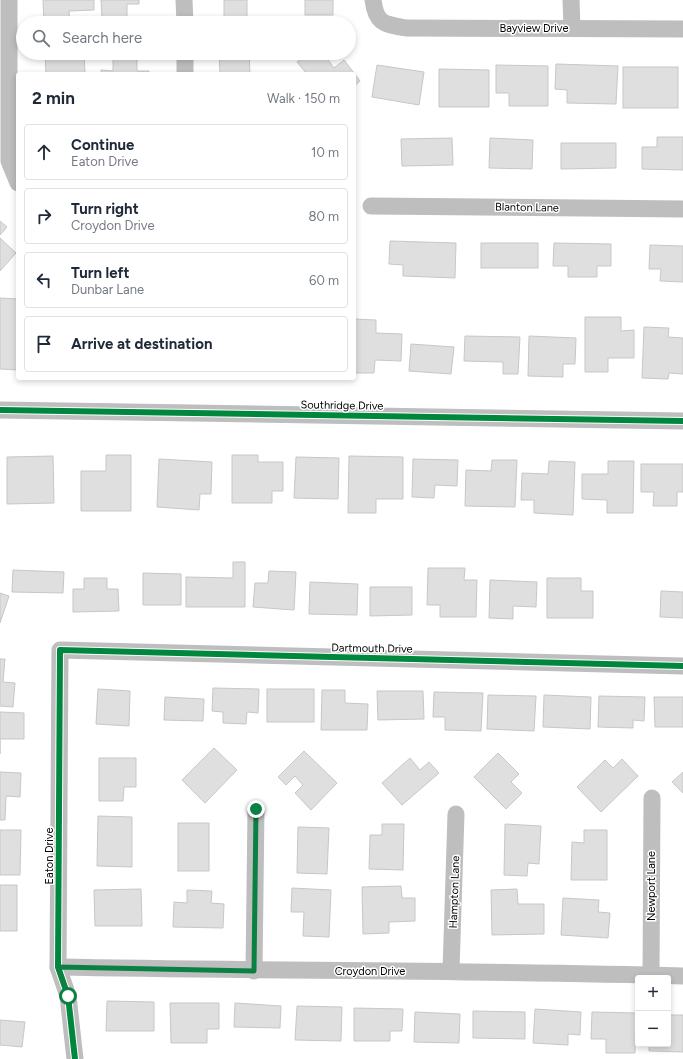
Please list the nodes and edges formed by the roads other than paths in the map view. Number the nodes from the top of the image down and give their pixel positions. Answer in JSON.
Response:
{"nodes":[{"id":1,"x":9,"y":0,"type":"edge"},
{"id":2,"x":184,"y":0,"type":"edge"},
{"id":3,"x":373,"y":0,"type":"edge"},
{"id":4,"x":571,"y":0,"type":"edge"},
{"id":5,"x":185,"y":16,"type":"edge"},
{"id":6,"x":572,"y":28,"type":"junction"},
{"id":7,"x":683,"y":29,"type":"edge"},
{"id":8,"x":185,"y":60,"type":"edge"},
{"id":9,"x":185,"y":72,"type":"edge"},
{"id":10,"x":16,"y":178,"type":"edge"},
{"id":11,"x":371,"y":206,"type":"dead end"},
{"id":12,"x":683,"y":209,"type":"edge"},
{"id":13,"x":0,"y":410,"type":"edge"},
{"id":14,"x":683,"y":421,"type":"edge"},
{"id":15,"x":60,"y":650,"type":"joint"},
{"id":16,"x":683,"y":666,"type":"edge"},
{"id":17,"x":652,"y":798,"type":"dead end"},
{"id":18,"x":256,"y":809,"type":"dead end"},
{"id":19,"x":456,"y":814,"type":"dead end"},
{"id":20,"x":58,"y":967,"type":"junction"},
{"id":21,"x":451,"y":970,"type":"junction"},
{"id":22,"x":254,"y":971,"type":"junction"},
{"id":23,"x":651,"y":975,"type":"joint"},
{"id":24,"x":671,"y":976,"type":"edge"},
{"id":25,"x":683,"y":976,"type":"edge"},
{"id":26,"x":75,"y":1059,"type":"edge"}],
"edges":[{"from":1,"to":10,"type":"street"},
{"from":2,"to":5,"type":"street"},
{"from":3,"to":6,"type":"street","name":"Bayview Drive"},
{"from":4,"to":6,"type":"street"},
{"from":6,"to":7,"type":"street","name":"Bayview Drive"},
{"from":8,"to":9,"type":"street"},
{"from":11,"to":12,"type":"street","name":"Blanton Lane"},
{"from":13,"to":14,"type":"street","name":"Southridge Drive"},
{"from":15,"to":16,"type":"street","name":"Dartmouth Drive"},
{"from":15,"to":20,"type":"street","name":"Eaton Drive"},
{"from":17,"to":23,"type":"street","name":"Newport Lane"},
{"from":18,"to":22,"type":"street"},
{"from":19,"to":21,"type":"street","name":"Hampton Lane"},
{"from":20,"to":22,"type":"street","name":"Croydon Drive"},
{"from":20,"to":26,"type":"street","name":"Eaton Drive"},
{"from":21,"to":22,"type":"street","name":"Croydon Drive"},
{"from":21,"to":23,"type":"street","name":"Croydon Drive"},
{"from":24,"to":25,"type":"street","name":"Croydon Drive"}]}
